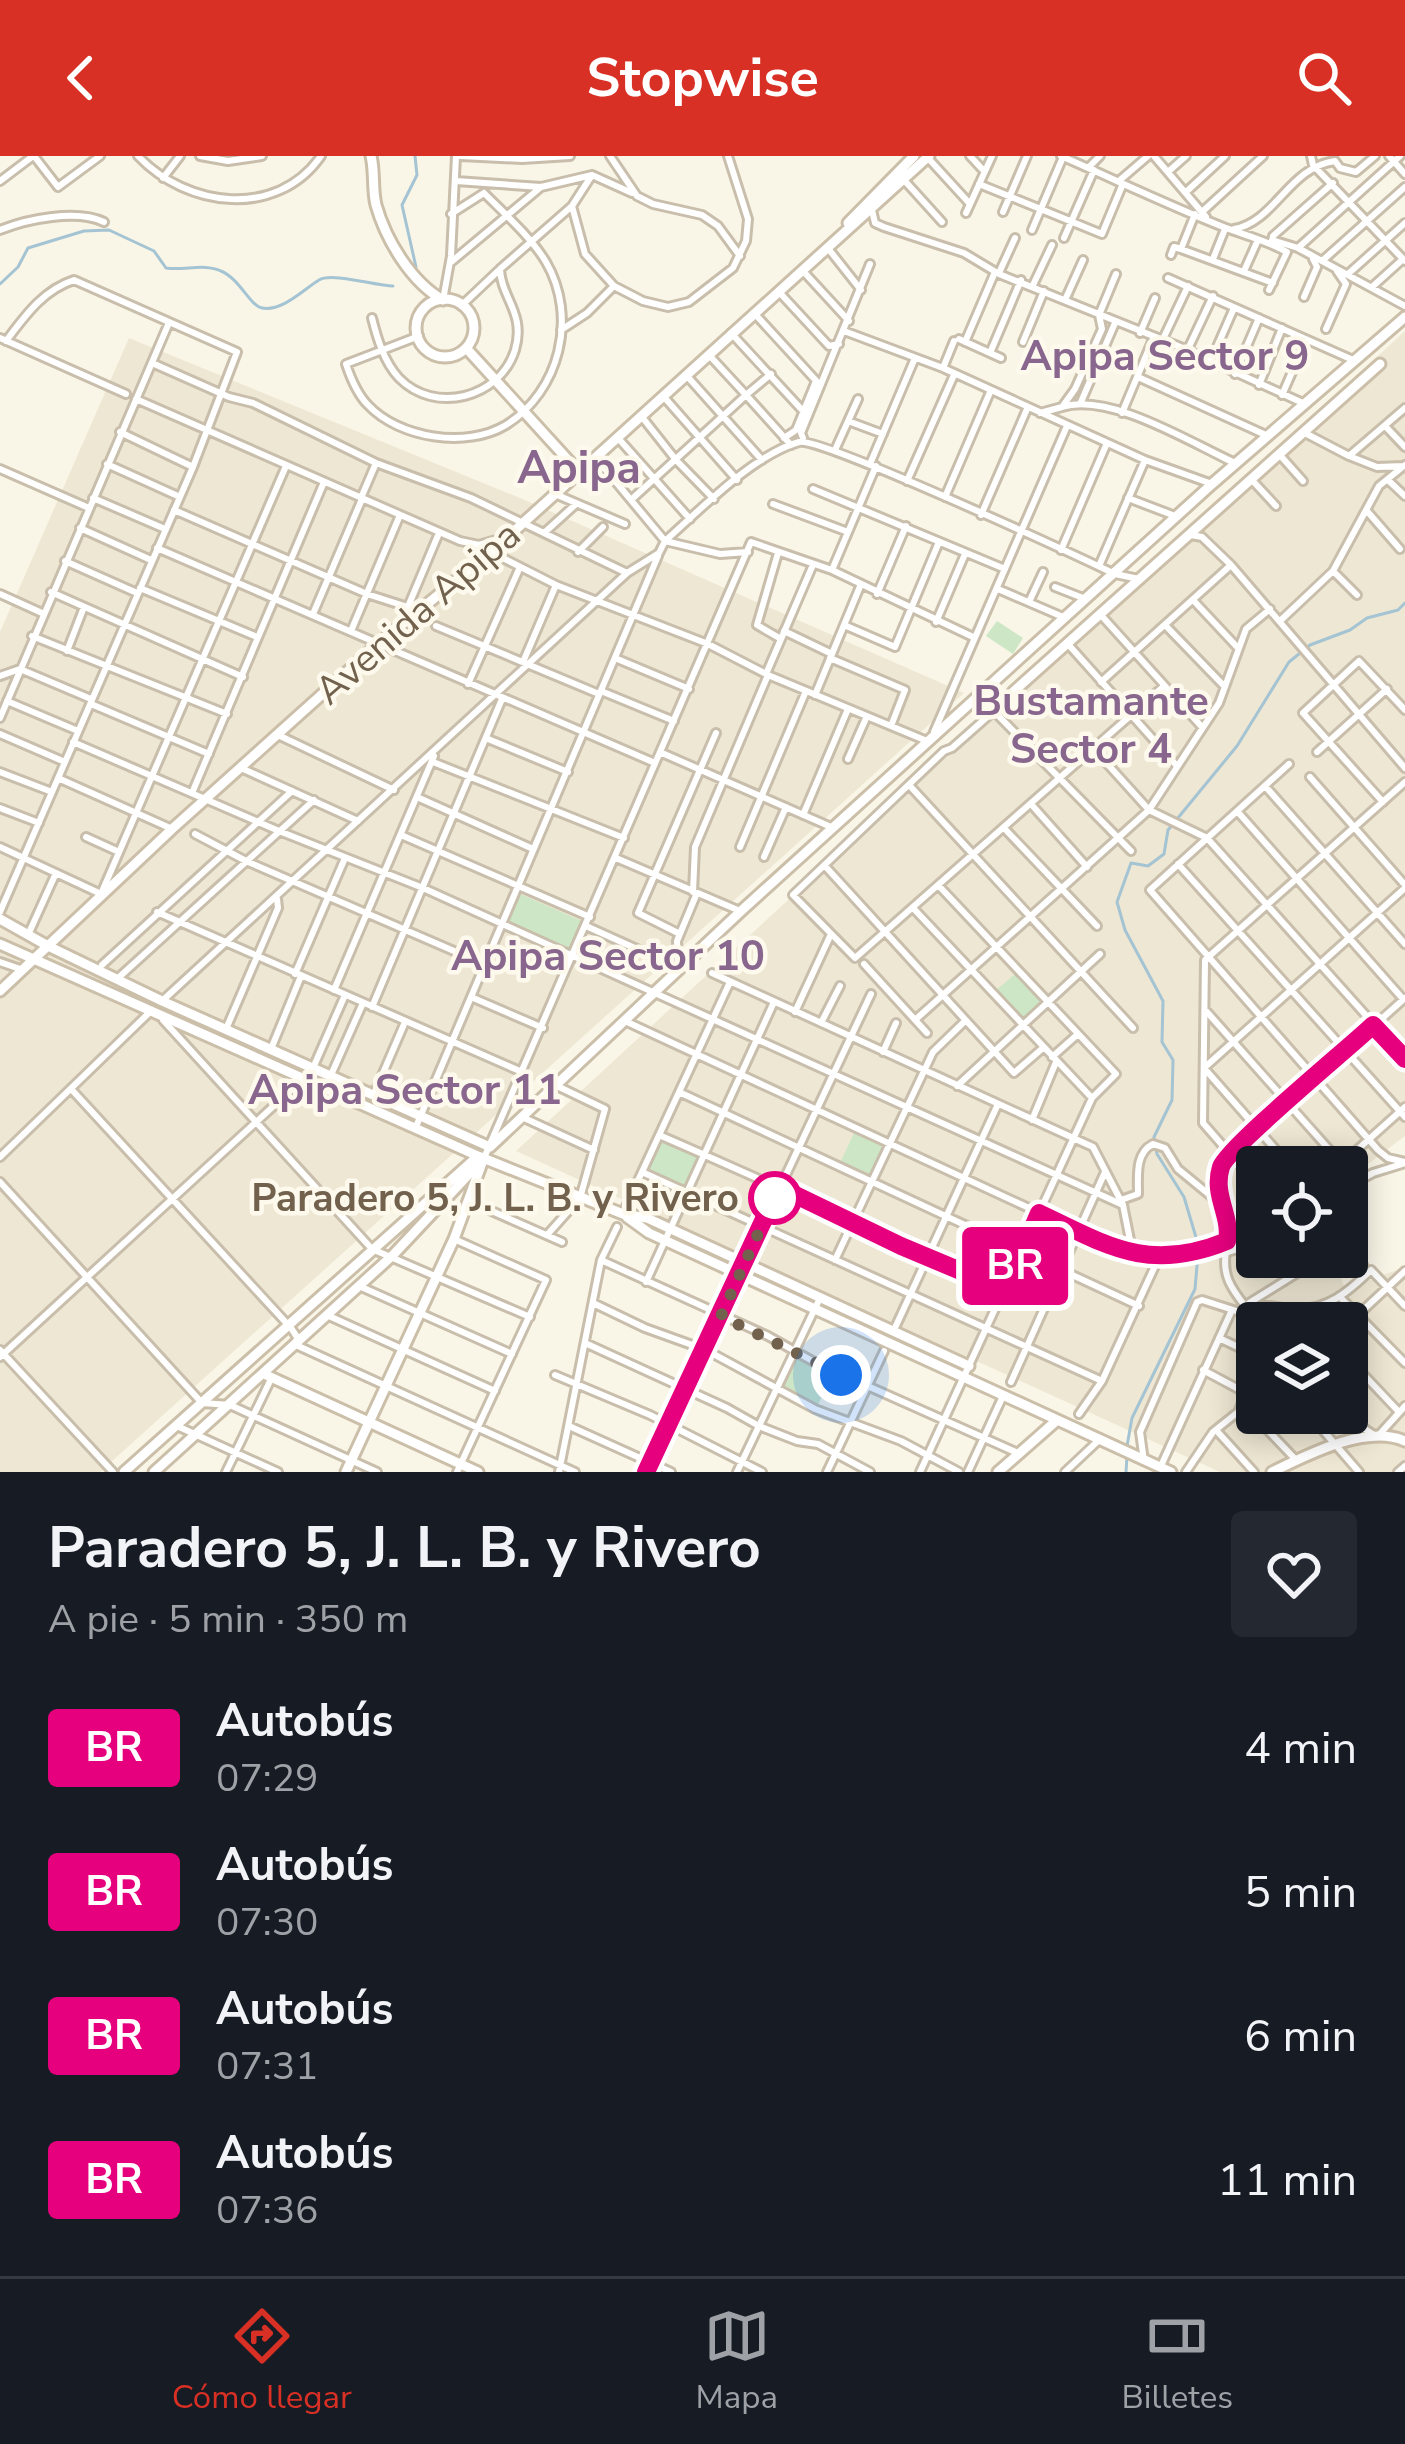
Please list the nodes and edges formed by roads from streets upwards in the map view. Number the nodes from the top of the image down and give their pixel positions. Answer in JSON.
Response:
{"nodes":[{"id":1,"x":33,"y":156,"type":"edge"},
{"id":2,"x":100,"y":156,"type":"edge"},
{"id":3,"x":138,"y":156,"type":"edge"},
{"id":4,"x":180,"y":156,"type":"edge"},
{"id":5,"x":200,"y":156,"type":"edge"},
{"id":6,"x":262,"y":156,"type":"edge"},
{"id":7,"x":321,"y":156,"type":"edge"},
{"id":8,"x":371,"y":156,"type":"edge"},
{"id":9,"x":459,"y":156,"type":"edge"},
{"id":10,"x":570,"y":156,"type":"edge"},
{"id":11,"x":610,"y":156,"type":"edge"},
{"id":12,"x":728,"y":156,"type":"edge"},
{"id":13,"x":914,"y":156,"type":"edge"},
{"id":14,"x":970,"y":156,"type":"edge"},
{"id":15,"x":992,"y":156,"type":"edge"},
{"id":16,"x":1028,"y":156,"type":"edge"},
{"id":17,"x":1062,"y":156,"type":"edge"},
{"id":18,"x":1100,"y":156,"type":"edge"},
{"id":19,"x":1151,"y":156,"type":"edge"},
{"id":20,"x":1186,"y":156,"type":"edge"},
{"id":21,"x":1225,"y":156,"type":"edge"},
{"id":22,"x":1263,"y":156,"type":"edge"},
{"id":23,"x":1375,"y":156,"type":"edge"},
{"id":24,"x":493,"y":157,"type":"edge"},
{"id":25,"x":928,"y":157,"type":"edge"},
{"id":26,"x":1394,"y":158,"type":"edge"},
{"id":27,"x":1313,"y":159,"type":"edge"},
{"id":28,"x":1091,"y":169,"type":"junction"},
{"id":29,"x":984,"y":172,"type":"junction"},
{"id":30,"x":1169,"y":172,"type":"junction"},
{"id":31,"x":1405,"y":174,"type":"edge"},
{"id":32,"x":592,"y":175,"type":"junction"},
{"id":33,"x":163,"y":178,"type":"junction"},
{"id":34,"x":903,"y":179,"type":"junction"},
{"id":35,"x":0,"y":181,"type":"edge"},
{"id":36,"x":456,"y":182,"type":"junction"},
{"id":37,"x":1333,"y":183,"type":"junction"},
{"id":38,"x":979,"y":184,"type":"junction"},
{"id":39,"x":1122,"y":186,"type":"junction"},
{"id":40,"x":501,"y":187,"type":"junction"},
{"id":41,"x":1405,"y":187,"type":"edge"},
{"id":42,"x":541,"y":188,"type":"junction"},
{"id":43,"x":1186,"y":192,"type":"junction"},
{"id":44,"x":484,"y":194,"type":"junction"},
{"id":45,"x":638,"y":196,"type":"junction"},
{"id":46,"x":1010,"y":196,"type":"junction"},
{"id":47,"x":1350,"y":201,"type":"junction"},
{"id":48,"x":970,"y":204,"type":"junction"},
{"id":49,"x":572,"y":206,"type":"junction"},
{"id":50,"x":1041,"y":208,"type":"junction"},
{"id":51,"x":872,"y":209,"type":"junction"},
{"id":52,"x":1003,"y":212,"type":"dead end"},
{"id":53,"x":966,"y":213,"type":"dead end"},
{"id":54,"x":452,"y":214,"type":"junction"},
{"id":55,"x":505,"y":214,"type":"junction"},
{"id":56,"x":1201,"y":215,"type":"junction"},
{"id":57,"x":1368,"y":220,"type":"junction"},
{"id":58,"x":1071,"y":221,"type":"junction"},
{"id":59,"x":104,"y":222,"type":"dead end"},
{"id":60,"x":942,"y":222,"type":"dead end"},
{"id":61,"x":1405,"y":223,"type":"edge"},
{"id":62,"x":1228,"y":228,"type":"junction"},
{"id":63,"x":0,"y":230,"type":"edge"},
{"id":64,"x":1032,"y":230,"type":"dead end"},
{"id":65,"x":838,"y":237,"type":"junction"},
{"id":66,"x":1015,"y":238,"type":"dead end"},
{"id":67,"x":1064,"y":238,"type":"dead end"},
{"id":68,"x":1386,"y":240,"type":"junction"},
{"id":69,"x":1256,"y":242,"type":"junction"},
{"id":70,"x":529,"y":243,"type":"junction"},
{"id":71,"x":1272,"y":243,"type":"junction"},
{"id":72,"x":1052,"y":244,"type":"dead end"},
{"id":73,"x":827,"y":247,"type":"junction"},
{"id":74,"x":1298,"y":248,"type":"junction"},
{"id":75,"x":1181,"y":249,"type":"junction"},
{"id":76,"x":1172,"y":255,"type":"dead end"},
{"id":77,"x":740,"y":256,"type":"junction"},
{"id":78,"x":1213,"y":259,"type":"junction"},
{"id":79,"x":1312,"y":259,"type":"junction"},
{"id":80,"x":1404,"y":259,"type":"edge"},
{"id":81,"x":1083,"y":260,"type":"dead end"},
{"id":82,"x":1322,"y":261,"type":"junction"},
{"id":83,"x":870,"y":264,"type":"dead end"},
{"id":84,"x":448,"y":266,"type":"junction"},
{"id":85,"x":1334,"y":268,"type":"junction"},
{"id":86,"x":500,"y":269,"type":"junction"},
{"id":87,"x":801,"y":269,"type":"junction"},
{"id":88,"x":1244,"y":271,"type":"junction"},
{"id":89,"x":997,"y":273,"type":"junction"},
{"id":90,"x":1116,"y":274,"type":"dead end"},
{"id":91,"x":1348,"y":274,"type":"junction"},
{"id":92,"x":1168,"y":278,"type":"dead end"},
{"id":93,"x":1021,"y":280,"type":"junction"},
{"id":94,"x":1033,"y":285,"type":"junction"},
{"id":95,"x":614,"y":286,"type":"junction"},
{"id":96,"x":1187,"y":286,"type":"junction"},
{"id":97,"x":1372,"y":287,"type":"junction"},
{"id":98,"x":861,"y":290,"type":"junction"},
{"id":99,"x":777,"y":291,"type":"junction"},
{"id":100,"x":1044,"y":291,"type":"junction"},
{"id":101,"x":1213,"y":296,"type":"junction"},
{"id":102,"x":1304,"y":297,"type":"dead end"},
{"id":103,"x":1155,"y":298,"type":"dead end"},
{"id":104,"x":443,"y":300,"type":"junction"},
{"id":105,"x":1065,"y":300,"type":"junction"},
{"id":106,"x":461,"y":306,"type":"junction"},
{"id":107,"x":1405,"y":306,"type":"edge"},
{"id":108,"x":1234,"y":308,"type":"junction"},
{"id":109,"x":754,"y":313,"type":"junction"},
{"id":110,"x":1099,"y":315,"type":"junction"},
{"id":111,"x":1405,"y":317,"type":"edge"},
{"id":112,"x":371,"y":318,"type":"dead end"},
{"id":113,"x":1259,"y":318,"type":"junction"},
{"id":114,"x":849,"y":321,"type":"junction"},
{"id":115,"x":1115,"y":323,"type":"junction"},
{"id":116,"x":169,"y":324,"type":"junction"},
{"id":117,"x":1282,"y":328,"type":"junction"},
{"id":118,"x":1326,"y":328,"type":"dead end"},
{"id":119,"x":561,"y":330,"type":"junction"},
{"id":120,"x":844,"y":332,"type":"junction"},
{"id":121,"x":731,"y":333,"type":"junction"},
{"id":122,"x":1140,"y":333,"type":"junction"},
{"id":123,"x":419,"y":336,"type":"junction"},
{"id":124,"x":3,"y":339,"type":"edge"},
{"id":125,"x":1158,"y":340,"type":"junction"},
{"id":126,"x":1306,"y":340,"type":"junction"},
{"id":127,"x":959,"y":341,"type":"junction"},
{"id":128,"x":1023,"y":342,"type":"dead end"},
{"id":129,"x":839,"y":344,"type":"junction"},
{"id":130,"x":467,"y":349,"type":"junction"},
{"id":131,"x":382,"y":351,"type":"junction"},
{"id":132,"x":1187,"y":351,"type":"junction"},
{"id":133,"x":990,"y":353,"type":"junction"},
{"id":134,"x":709,"y":355,"type":"junction"},
{"id":135,"x":915,"y":358,"type":"junction"},
{"id":136,"x":1000,"y":358,"type":"dead end"},
{"id":137,"x":1356,"y":362,"type":"junction"},
{"id":138,"x":152,"y":363,"type":"junction"},
{"id":139,"x":1210,"y":363,"type":"junction"},
{"id":140,"x":1380,"y":364,"type":"dead end"},
{"id":141,"x":943,"y":368,"type":"junction"},
{"id":142,"x":955,"y":373,"type":"junction"},
{"id":143,"x":771,"y":374,"type":"junction"},
{"id":144,"x":1235,"y":374,"type":"junction"},
{"id":145,"x":687,"y":376,"type":"junction"},
{"id":146,"x":1138,"y":377,"type":"junction"},
{"id":147,"x":496,"y":381,"type":"junction"},
{"id":148,"x":819,"y":384,"type":"junction"},
{"id":149,"x":1259,"y":385,"type":"junction"},
{"id":150,"x":991,"y":390,"type":"junction"},
{"id":151,"x":223,"y":393,"type":"junction"},
{"id":152,"x":126,"y":394,"type":"dead end"},
{"id":153,"x":1282,"y":394,"type":"junction"},
{"id":154,"x":746,"y":395,"type":"junction"},
{"id":155,"x":664,"y":397,"type":"junction"},
{"id":156,"x":136,"y":399,"type":"junction"},
{"id":157,"x":858,"y":399,"type":"dead end"},
{"id":158,"x":1081,"y":403,"type":"junction"},
{"id":159,"x":1305,"y":404,"type":"junction"},
{"id":160,"x":1062,"y":407,"type":"junction"},
{"id":161,"x":1028,"y":409,"type":"junction"},
{"id":162,"x":1405,"y":409,"type":"edge"},
{"id":163,"x":521,"y":410,"type":"junction"},
{"id":164,"x":803,"y":411,"type":"junction"},
{"id":165,"x":1038,"y":413,"type":"junction"},
{"id":166,"x":1122,"y":413,"type":"junction"},
{"id":167,"x":642,"y":417,"type":"junction"},
{"id":168,"x":723,"y":417,"type":"junction"},
{"id":169,"x":848,"y":421,"type":"junction"},
{"id":170,"x":1067,"y":426,"type":"junction"},
{"id":171,"x":1386,"y":427,"type":"junction"},
{"id":172,"x":121,"y":432,"type":"junction"},
{"id":173,"x":207,"y":432,"type":"junction"},
{"id":174,"x":1303,"y":432,"type":"junction"},
{"id":175,"x":883,"y":434,"type":"junction"},
{"id":176,"x":1268,"y":436,"type":"junction"},
{"id":177,"x":618,"y":438,"type":"junction"},
{"id":178,"x":700,"y":439,"type":"junction"},
{"id":179,"x":805,"y":440,"type":"junction"},
{"id":180,"x":787,"y":442,"type":"junction"},
{"id":181,"x":1107,"y":443,"type":"junction"},
{"id":182,"x":1405,"y":447,"type":"edge"},
{"id":183,"x":835,"y":450,"type":"junction"},
{"id":184,"x":1279,"y":454,"type":"junction"},
{"id":185,"x":1349,"y":456,"type":"junction"},
{"id":186,"x":596,"y":458,"type":"junction"},
{"id":187,"x":676,"y":460,"type":"junction"},
{"id":188,"x":762,"y":460,"type":"junction"},
{"id":189,"x":1145,"y":460,"type":"junction"},
{"id":190,"x":376,"y":463,"type":"junction"},
{"id":191,"x":107,"y":464,"type":"junction"},
{"id":192,"x":1235,"y":464,"type":"junction"},
{"id":193,"x":873,"y":465,"type":"junction"},
{"id":194,"x":1404,"y":465,"type":"edge"},
{"id":195,"x":286,"y":466,"type":"junction"},
{"id":196,"x":193,"y":467,"type":"junction"},
{"id":197,"x":0,"y":469,"type":"edge"},
{"id":198,"x":579,"y":472,"type":"junction"},
{"id":199,"x":1251,"y":479,"type":"junction"},
{"id":200,"x":738,"y":480,"type":"junction"},
{"id":201,"x":1388,"y":480,"type":"junction"},
{"id":202,"x":654,"y":481,"type":"junction"},
{"id":203,"x":907,"y":481,"type":"junction"},
{"id":204,"x":1304,"y":481,"type":"dead end"},
{"id":205,"x":324,"y":482,"type":"junction"},
{"id":206,"x":1212,"y":484,"type":"junction"},
{"id":207,"x":814,"y":489,"type":"dead end"},
{"id":208,"x":555,"y":494,"type":"junction"},
{"id":209,"x":1405,"y":496,"type":"edge"},
{"id":210,"x":180,"y":497,"type":"junction"},
{"id":211,"x":945,"y":497,"type":"junction"},
{"id":212,"x":93,"y":498,"type":"junction"},
{"id":213,"x":1128,"y":498,"type":"junction"},
{"id":214,"x":362,"y":499,"type":"junction"},
{"id":215,"x":632,"y":499,"type":"junction"},
{"id":216,"x":714,"y":499,"type":"junction"},
{"id":217,"x":577,"y":504,"type":"junction"},
{"id":218,"x":773,"y":504,"type":"dead end"},
{"id":219,"x":1276,"y":506,"type":"dead end"},
{"id":220,"x":858,"y":507,"type":"junction"},
{"id":221,"x":88,"y":508,"type":"junction"},
{"id":222,"x":174,"y":510,"type":"junction"},
{"id":223,"x":1367,"y":511,"type":"junction"},
{"id":224,"x":400,"y":515,"type":"junction"},
{"id":225,"x":980,"y":515,"type":"junction"},
{"id":226,"x":1177,"y":516,"type":"junction"},
{"id":227,"x":690,"y":519,"type":"junction"},
{"id":228,"x":523,"y":523,"type":"junction"},
{"id":229,"x":625,"y":524,"type":"dead end"},
{"id":230,"x":906,"y":526,"type":"junction"},
{"id":231,"x":603,"y":527,"type":"dead end"},
{"id":232,"x":80,"y":528,"type":"junction"},
{"id":233,"x":165,"y":529,"type":"junction"},
{"id":234,"x":848,"y":532,"type":"junction"},
{"id":235,"x":439,"y":533,"type":"junction"},
{"id":236,"x":544,"y":533,"type":"junction"},
{"id":237,"x":1021,"y":533,"type":"junction"},
{"id":238,"x":509,"y":535,"type":"junction"},
{"id":239,"x":1188,"y":536,"type":"junction"},
{"id":240,"x":665,"y":541,"type":"junction"},
{"id":241,"x":939,"y":542,"type":"junction"},
{"id":242,"x":252,"y":544,"type":"junction"},
{"id":243,"x":157,"y":548,"type":"junction"},
{"id":244,"x":1400,"y":549,"type":"dead end"},
{"id":245,"x":1061,"y":550,"type":"junction"},
{"id":246,"x":491,"y":552,"type":"junction"},
{"id":247,"x":578,"y":552,"type":"junction"},
{"id":248,"x":748,"y":552,"type":"junction"},
{"id":249,"x":778,"y":552,"type":"junction"},
{"id":250,"x":659,"y":553,"type":"junction"},
{"id":251,"x":965,"y":554,"type":"junction"},
{"id":252,"x":152,"y":560,"type":"junction"},
{"id":253,"x":291,"y":560,"type":"junction"},
{"id":254,"x":65,"y":561,"type":"junction"},
{"id":255,"x":520,"y":566,"type":"junction"},
{"id":256,"x":812,"y":566,"type":"junction"},
{"id":257,"x":1099,"y":566,"type":"junction"},
{"id":258,"x":1231,"y":566,"type":"junction"},
{"id":259,"x":1005,"y":569,"type":"junction"},
{"id":260,"x":832,"y":570,"type":"junction"},
{"id":261,"x":1333,"y":571,"type":"junction"},
{"id":262,"x":1043,"y":572,"type":"dead end"},
{"id":263,"x":627,"y":573,"type":"junction"},
{"id":264,"x":1115,"y":574,"type":"junction"},
{"id":265,"x":329,"y":577,"type":"junction"},
{"id":266,"x":1139,"y":579,"type":"junction"},
{"id":267,"x":235,"y":582,"type":"junction"},
{"id":268,"x":861,"y":584,"type":"junction"},
{"id":269,"x":556,"y":585,"type":"junction"},
{"id":270,"x":1055,"y":586,"type":"dead end"},
{"id":271,"x":996,"y":588,"type":"junction"},
{"id":272,"x":138,"y":590,"type":"junction"},
{"id":273,"x":51,"y":592,"type":"junction"},
{"id":274,"x":0,"y":594,"type":"edge"},
{"id":275,"x":367,"y":594,"type":"junction"},
{"id":276,"x":877,"y":594,"type":"junction"},
{"id":277,"x":1357,"y":595,"type":"dead end"},
{"id":278,"x":274,"y":598,"type":"junction"},
{"id":279,"x":1086,"y":600,"type":"junction"},
{"id":280,"x":1193,"y":600,"type":"junction"},
{"id":281,"x":599,"y":602,"type":"junction"},
{"id":282,"x":1029,"y":602,"type":"junction"},
{"id":283,"x":85,"y":607,"type":"junction"},
{"id":284,"x":407,"y":609,"type":"junction"},
{"id":285,"x":1270,"y":609,"type":"junction"},
{"id":286,"x":911,"y":610,"type":"junction"},
{"id":287,"x":420,"y":611,"type":"junction"},
{"id":288,"x":42,"y":613,"type":"junction"},
{"id":289,"x":313,"y":614,"type":"junction"},
{"id":290,"x":633,"y":614,"type":"junction"},
{"id":291,"x":1100,"y":614,"type":"junction"},
{"id":292,"x":1066,"y":619,"type":"junction"},
{"id":293,"x":219,"y":621,"type":"junction"},
{"id":294,"x":1280,"y":621,"type":"junction"},
{"id":295,"x":936,"y":622,"type":"junction"},
{"id":296,"x":123,"y":625,"type":"junction"},
{"id":297,"x":844,"y":625,"type":"junction"},
{"id":298,"x":1165,"y":625,"type":"junction"},
{"id":299,"x":436,"y":626,"type":"dead end"},
{"id":300,"x":351,"y":631,"type":"junction"},
{"id":301,"x":783,"y":635,"type":"junction"},
{"id":302,"x":32,"y":636,"type":"junction"},
{"id":303,"x":257,"y":637,"type":"junction"},
{"id":304,"x":973,"y":637,"type":"junction"},
{"id":305,"x":1067,"y":643,"type":"junction"},
{"id":306,"x":378,"y":644,"type":"junction"},
{"id":307,"x":708,"y":644,"type":"junction"},
{"id":308,"x":485,"y":646,"type":"junction"},
{"id":309,"x":1238,"y":648,"type":"junction"},
{"id":310,"x":67,"y":651,"type":"junction"},
{"id":311,"x":1134,"y":652,"type":"junction"},
{"id":312,"x":831,"y":656,"type":"junction"},
{"id":313,"x":615,"y":658,"type":"junction"},
{"id":314,"x":202,"y":661,"type":"junction"},
{"id":315,"x":527,"y":664,"type":"junction"},
{"id":316,"x":106,"y":668,"type":"junction"},
{"id":317,"x":20,"y":669,"type":"junction"},
{"id":318,"x":767,"y":674,"type":"junction"},
{"id":319,"x":0,"y":676,"type":"edge"},
{"id":320,"x":243,"y":677,"type":"junction"},
{"id":321,"x":1102,"y":682,"type":"junction"},
{"id":322,"x":468,"y":684,"type":"junction"},
{"id":323,"x":1163,"y":687,"type":"junction"},
{"id":324,"x":1226,"y":688,"type":"junction"},
{"id":325,"x":1332,"y":688,"type":"junction"},
{"id":326,"x":1388,"y":688,"type":"junction"},
{"id":327,"x":689,"y":689,"type":"junction"},
{"id":328,"x":1013,"y":692,"type":"dead end"},
{"id":329,"x":601,"y":693,"type":"junction"},
{"id":330,"x":810,"y":693,"type":"junction"},
{"id":331,"x":979,"y":696,"type":"junction"},
{"id":332,"x":499,"y":697,"type":"junction"},
{"id":333,"x":185,"y":699,"type":"junction"},
{"id":334,"x":8,"y":700,"type":"junction"},
{"id":335,"x":91,"y":701,"type":"junction"},
{"id":336,"x":848,"y":709,"type":"junction"},
{"id":337,"x":995,"y":710,"type":"junction"},
{"id":338,"x":1405,"y":710,"type":"edge"},
{"id":339,"x":227,"y":714,"type":"junction"},
{"id":340,"x":1130,"y":715,"type":"junction"},
{"id":341,"x":867,"y":716,"type":"junction"},
{"id":342,"x":1358,"y":716,"type":"junction"},
{"id":343,"x":0,"y":718,"type":"edge"},
{"id":344,"x":674,"y":721,"type":"junction"},
{"id":345,"x":891,"y":726,"type":"junction"},
{"id":346,"x":1203,"y":728,"type":"junction"},
{"id":347,"x":78,"y":731,"type":"junction"},
{"id":348,"x":584,"y":733,"type":"junction"},
{"id":349,"x":716,"y":733,"type":"dead end"},
{"id":350,"x":0,"y":734,"type":"edge"},
{"id":351,"x":169,"y":736,"type":"junction"},
{"id":352,"x":278,"y":736,"type":"junction"},
{"id":353,"x":488,"y":739,"type":"junction"},
{"id":354,"x":1330,"y":741,"type":"junction"},
{"id":355,"x":74,"y":742,"type":"junction"},
{"id":356,"x":930,"y":742,"type":"junction"},
{"id":357,"x":1093,"y":748,"type":"junction"},
{"id":358,"x":1317,"y":752,"type":"dead end"},
{"id":359,"x":661,"y":753,"type":"junction"},
{"id":360,"x":209,"y":754,"type":"junction"},
{"id":361,"x":434,"y":758,"type":"junction"},
{"id":362,"x":848,"y":759,"type":"dead end"},
{"id":363,"x":65,"y":762,"type":"junction"},
{"id":364,"x":656,"y":763,"type":"junction"},
{"id":365,"x":1289,"y":764,"type":"dead end"},
{"id":366,"x":1178,"y":766,"type":"junction"},
{"id":367,"x":241,"y":768,"type":"junction"},
{"id":368,"x":1405,"y":768,"type":"edge"},
{"id":369,"x":700,"y":769,"type":"junction"},
{"id":370,"x":0,"y":772,"type":"edge"},
{"id":371,"x":568,"y":772,"type":"junction"},
{"id":372,"x":153,"y":774,"type":"junction"},
{"id":373,"x":1061,"y":776,"type":"junction"},
{"id":374,"x":1310,"y":777,"type":"dead end"},
{"id":375,"x":58,"y":778,"type":"junction"},
{"id":376,"x":471,"y":778,"type":"junction"},
{"id":377,"x":723,"y":780,"type":"junction"},
{"id":378,"x":1405,"y":782,"type":"edge"},
{"id":379,"x":910,"y":786,"type":"junction"},
{"id":380,"x":1265,"y":786,"type":"junction"},
{"id":381,"x":394,"y":790,"type":"junction"},
{"id":382,"x":292,"y":791,"type":"junction"},
{"id":383,"x":52,"y":792,"type":"junction"},
{"id":384,"x":192,"y":793,"type":"junction"},
{"id":385,"x":761,"y":796,"type":"junction"},
{"id":386,"x":417,"y":797,"type":"junction"},
{"id":387,"x":207,"y":798,"type":"junction"},
{"id":388,"x":314,"y":800,"type":"junction"},
{"id":389,"x":1383,"y":802,"type":"junction"},
{"id":390,"x":1030,"y":804,"type":"junction"},
{"id":391,"x":786,"y":807,"type":"junction"},
{"id":392,"x":0,"y":808,"type":"edge"},
{"id":393,"x":550,"y":810,"type":"junction"},
{"id":394,"x":1149,"y":810,"type":"junction"},
{"id":395,"x":1237,"y":811,"type":"junction"},
{"id":396,"x":136,"y":813,"type":"junction"},
{"id":397,"x":454,"y":814,"type":"junction"},
{"id":398,"x":803,"y":815,"type":"junction"},
{"id":399,"x":359,"y":821,"type":"junction"},
{"id":400,"x":258,"y":822,"type":"junction"},
{"id":401,"x":39,"y":823,"type":"junction"},
{"id":402,"x":1354,"y":827,"type":"junction"},
{"id":403,"x":1004,"y":828,"type":"junction"},
{"id":404,"x":172,"y":829,"type":"junction"},
{"id":405,"x":835,"y":829,"type":"junction"},
{"id":406,"x":278,"y":831,"type":"junction"},
{"id":407,"x":195,"y":834,"type":"dead end"},
{"id":408,"x":400,"y":835,"type":"junction"},
{"id":409,"x":86,"y":837,"type":"dead end"},
{"id":410,"x":625,"y":838,"type":"junction"},
{"id":411,"x":1207,"y":838,"type":"junction"},
{"id":412,"x":1119,"y":839,"type":"junction"},
{"id":413,"x":0,"y":847,"type":"edge"},
{"id":414,"x":740,"y":847,"type":"dead end"},
{"id":415,"x":533,"y":849,"type":"junction"},
{"id":416,"x":327,"y":850,"type":"junction"},
{"id":417,"x":225,"y":851,"type":"junction"},
{"id":418,"x":1131,"y":851,"type":"dead end"},
{"id":419,"x":119,"y":852,"type":"junction"},
{"id":420,"x":440,"y":853,"type":"junction"},
{"id":421,"x":1324,"y":854,"type":"junction"},
{"id":422,"x":345,"y":857,"type":"junction"},
{"id":423,"x":764,"y":857,"type":"dead end"},
{"id":424,"x":973,"y":857,"type":"junction"},
{"id":425,"x":24,"y":858,"type":"junction"},
{"id":426,"x":616,"y":858,"type":"junction"},
{"id":427,"x":246,"y":861,"type":"junction"},
{"id":428,"x":1178,"y":864,"type":"junction"},
{"id":429,"x":825,"y":866,"type":"junction"},
{"id":430,"x":1087,"y":867,"type":"junction"},
{"id":431,"x":56,"y":873,"type":"junction"},
{"id":432,"x":384,"y":873,"type":"junction"},
{"id":433,"x":655,"y":875,"type":"junction"},
{"id":434,"x":295,"y":881,"type":"junction"},
{"id":435,"x":1295,"y":881,"type":"junction"},
{"id":436,"x":939,"y":886,"type":"junction"},
{"id":437,"x":517,"y":887,"type":"junction"},
{"id":438,"x":1405,"y":887,"type":"edge"},
{"id":439,"x":423,"y":888,"type":"junction"},
{"id":440,"x":1061,"y":890,"type":"junction"},
{"id":441,"x":695,"y":893,"type":"junction"},
{"id":442,"x":101,"y":894,"type":"junction"},
{"id":443,"x":329,"y":895,"type":"junction"},
{"id":444,"x":278,"y":898,"type":"junction"},
{"id":445,"x":1266,"y":906,"type":"junction"},
{"id":446,"x":914,"y":909,"type":"junction"},
{"id":447,"x":741,"y":911,"type":"junction"},
{"id":448,"x":158,"y":912,"type":"junction"},
{"id":449,"x":367,"y":912,"type":"junction"},
{"id":450,"x":1378,"y":914,"type":"junction"},
{"id":451,"x":0,"y":915,"type":"edge"},
{"id":452,"x":1030,"y":920,"type":"junction"},
{"id":453,"x":588,"y":922,"type":"junction"},
{"id":454,"x":177,"y":923,"type":"junction"},
{"id":455,"x":501,"y":924,"type":"junction"},
{"id":456,"x":1097,"y":926,"type":"dead end"},
{"id":457,"x":406,"y":928,"type":"junction"},
{"id":458,"x":1238,"y":931,"type":"junction"},
{"id":459,"x":885,"y":932,"type":"junction"},
{"id":460,"x":680,"y":934,"type":"junction"},
{"id":461,"x":831,"y":934,"type":"junction"},
{"id":462,"x":28,"y":935,"type":"junction"},
{"id":463,"x":1349,"y":940,"type":"junction"},
{"id":464,"x":0,"y":944,"type":"edge"},
{"id":465,"x":224,"y":944,"type":"junction"},
{"id":466,"x":1405,"y":944,"type":"edge"},
{"id":467,"x":48,"y":946,"type":"junction"},
{"id":468,"x":998,"y":948,"type":"junction"},
{"id":469,"x":1100,"y":954,"type":"dead end"},
{"id":470,"x":1209,"y":956,"type":"junction"},
{"id":471,"x":573,"y":957,"type":"junction"},
{"id":472,"x":257,"y":958,"type":"junction"},
{"id":473,"x":33,"y":961,"type":"junction"},
{"id":474,"x":0,"y":962,"type":"edge"},
{"id":475,"x":102,"y":964,"type":"dead end"},
{"id":476,"x":484,"y":964,"type":"junction"},
{"id":477,"x":864,"y":964,"type":"dead end"},
{"id":478,"x":1320,"y":966,"type":"junction"},
{"id":479,"x":678,"y":967,"type":"junction"},
{"id":480,"x":22,"y":970,"type":"junction"},
{"id":481,"x":972,"y":972,"type":"junction"},
{"id":482,"x":712,"y":973,"type":"dead end"},
{"id":483,"x":1081,"y":974,"type":"junction"},
{"id":484,"x":298,"y":975,"type":"junction"},
{"id":485,"x":117,"y":979,"type":"junction"},
{"id":486,"x":730,"y":982,"type":"junction"},
{"id":487,"x":840,"y":986,"type":"dead end"},
{"id":488,"x":334,"y":990,"type":"junction"},
{"id":489,"x":0,"y":991,"type":"edge"},
{"id":490,"x":656,"y":992,"type":"junction"},
{"id":491,"x":1291,"y":992,"type":"junction"},
{"id":492,"x":871,"y":994,"type":"dead end"},
{"id":493,"x":345,"y":995,"type":"junction"},
{"id":494,"x":471,"y":997,"type":"junction"},
{"id":495,"x":942,"y":997,"type":"junction"},
{"id":496,"x":1404,"y":1000,"type":"edge"},
{"id":497,"x":162,"y":1001,"type":"junction"},
{"id":498,"x":775,"y":1002,"type":"junction"},
{"id":499,"x":363,"y":1003,"type":"junction"},
{"id":500,"x":1050,"y":1004,"type":"junction"},
{"id":501,"x":372,"y":1007,"type":"junction"},
{"id":502,"x":1204,"y":1010,"type":"junction"},
{"id":503,"x":795,"y":1012,"type":"junction"},
{"id":504,"x":149,"y":1013,"type":"junction"},
{"id":505,"x":162,"y":1018,"type":"junction"},
{"id":506,"x":1262,"y":1018,"type":"junction"},
{"id":507,"x":713,"y":1019,"type":"junction"},
{"id":508,"x":915,"y":1020,"type":"junction"},
{"id":509,"x":625,"y":1021,"type":"junction"},
{"id":510,"x":405,"y":1022,"type":"junction"},
{"id":511,"x":965,"y":1022,"type":"junction"},
{"id":512,"x":896,"y":1023,"type":"dead end"},
{"id":513,"x":821,"y":1024,"type":"junction"},
{"id":514,"x":1373,"y":1025,"type":"junction"},
{"id":515,"x":1023,"y":1027,"type":"junction"},
{"id":516,"x":543,"y":1028,"type":"junction"},
{"id":517,"x":1132,"y":1028,"type":"dead end"},
{"id":518,"x":226,"y":1029,"type":"junction"},
{"id":519,"x":927,"y":1033,"type":"dead end"},
{"id":520,"x":1078,"y":1034,"type":"junction"},
{"id":521,"x":849,"y":1036,"type":"junction"},
{"id":522,"x":757,"y":1039,"type":"junction"},
{"id":523,"x":451,"y":1042,"type":"junction"},
{"id":524,"x":1234,"y":1043,"type":"junction"},
{"id":525,"x":1044,"y":1047,"type":"junction"},
{"id":526,"x":271,"y":1048,"type":"junction"},
{"id":527,"x":883,"y":1052,"type":"junction"},
{"id":528,"x":993,"y":1052,"type":"junction"},
{"id":529,"x":1345,"y":1052,"type":"junction"},
{"id":530,"x":696,"y":1055,"type":"junction"},
{"id":531,"x":1054,"y":1059,"type":"junction"},
{"id":532,"x":1405,"y":1059,"type":"edge"},
{"id":533,"x":314,"y":1068,"type":"junction"},
{"id":534,"x":1204,"y":1068,"type":"junction"},
{"id":535,"x":924,"y":1070,"type":"junction"},
{"id":536,"x":522,"y":1072,"type":"junction"},
{"id":537,"x":831,"y":1074,"type":"junction"},
{"id":538,"x":331,"y":1075,"type":"junction"},
{"id":539,"x":741,"y":1076,"type":"junction"},
{"id":540,"x":1315,"y":1077,"type":"junction"},
{"id":541,"x":303,"y":1079,"type":"junction"},
{"id":542,"x":555,"y":1085,"type":"junction"},
{"id":543,"x":957,"y":1086,"type":"junction"},
{"id":544,"x":72,"y":1090,"type":"junction"},
{"id":545,"x":679,"y":1092,"type":"junction"},
{"id":546,"x":374,"y":1094,"type":"junction"},
{"id":547,"x":1092,"y":1098,"type":"junction"},
{"id":548,"x":998,"y":1104,"type":"junction"},
{"id":549,"x":1286,"y":1104,"type":"junction"},
{"id":550,"x":907,"y":1110,"type":"junction"},
{"id":551,"x":815,"y":1111,"type":"junction"},
{"id":552,"x":1403,"y":1112,"type":"edge"},
{"id":553,"x":723,"y":1113,"type":"junction"},
{"id":554,"x":421,"y":1115,"type":"junction"},
{"id":555,"x":522,"y":1117,"type":"junction"},
{"id":556,"x":1032,"y":1120,"type":"junction"},
{"id":557,"x":257,"y":1122,"type":"junction"},
{"id":558,"x":415,"y":1129,"type":"junction"},
{"id":559,"x":1258,"y":1130,"type":"junction"},
{"id":560,"x":659,"y":1135,"type":"junction"},
{"id":561,"x":1371,"y":1138,"type":"junction"},
{"id":562,"x":1073,"y":1139,"type":"junction"},
{"id":563,"x":980,"y":1142,"type":"junction"},
{"id":564,"x":889,"y":1146,"type":"junction"},
{"id":565,"x":1273,"y":1146,"type":"edge"},
{"id":566,"x":1323,"y":1146,"type":"edge"},
{"id":567,"x":1362,"y":1146,"type":"edge"},
{"id":568,"x":490,"y":1147,"type":"junction"},
{"id":569,"x":797,"y":1147,"type":"junction"},
{"id":570,"x":594,"y":1150,"type":"junction"},
{"id":571,"x":705,"y":1153,"type":"junction"},
{"id":572,"x":1228,"y":1154,"type":"junction"},
{"id":573,"x":0,"y":1156,"type":"edge"},
{"id":574,"x":481,"y":1157,"type":"junction"},
{"id":575,"x":1405,"y":1162,"type":"edge"},
{"id":576,"x":1236,"y":1163,"type":"edge"},
{"id":577,"x":642,"y":1172,"type":"junction"},
{"id":578,"x":1106,"y":1172,"type":"junction"},
{"id":579,"x":1368,"y":1175,"type":"edge"},
{"id":580,"x":1056,"y":1176,"type":"junction"},
{"id":581,"x":963,"y":1179,"type":"junction"},
{"id":582,"x":0,"y":1182,"type":"edge"},
{"id":583,"x":872,"y":1184,"type":"junction"},
{"id":584,"x":779,"y":1187,"type":"junction"},
{"id":585,"x":686,"y":1192,"type":"junction"},
{"id":586,"x":1096,"y":1193,"type":"junction"},
{"id":587,"x":172,"y":1198,"type":"junction"},
{"id":588,"x":580,"y":1198,"type":"junction"},
{"id":589,"x":469,"y":1201,"type":"junction"},
{"id":590,"x":1122,"y":1203,"type":"junction"},
{"id":591,"x":1219,"y":1203,"type":"junction"},
{"id":592,"x":1039,"y":1213,"type":"junction"},
{"id":593,"x":622,"y":1214,"type":"junction"},
{"id":594,"x":946,"y":1216,"type":"junction"},
{"id":595,"x":1236,"y":1221,"type":"edge"},
{"id":596,"x":854,"y":1222,"type":"junction"},
{"id":597,"x":617,"y":1227,"type":"dead end"},
{"id":598,"x":762,"y":1227,"type":"junction"},
{"id":599,"x":1079,"y":1232,"type":"junction"},
{"id":600,"x":667,"y":1234,"type":"junction"},
{"id":601,"x":547,"y":1235,"type":"junction"},
{"id":602,"x":454,"y":1239,"type":"junction"},
{"id":603,"x":562,"y":1242,"type":"dead end"},
{"id":604,"x":1213,"y":1246,"type":"junction"},
{"id":605,"x":372,"y":1249,"type":"junction"},
{"id":606,"x":1236,"y":1249,"type":"edge"},
{"id":607,"x":1022,"y":1250,"type":"junction"},
{"id":608,"x":1226,"y":1252,"type":"junction"},
{"id":609,"x":393,"y":1255,"type":"junction"},
{"id":610,"x":1133,"y":1255,"type":"junction"},
{"id":611,"x":928,"y":1256,"type":"junction"},
{"id":612,"x":1160,"y":1256,"type":"junction"},
{"id":613,"x":601,"y":1260,"type":"junction"},
{"id":614,"x":835,"y":1260,"type":"junction"},
{"id":615,"x":742,"y":1269,"type":"junction"},
{"id":616,"x":1062,"y":1269,"type":"junction"},
{"id":617,"x":1405,"y":1271,"type":"edge"},
{"id":618,"x":437,"y":1275,"type":"junction"},
{"id":619,"x":86,"y":1277,"type":"junction"},
{"id":620,"x":1289,"y":1278,"type":"edge"},
{"id":621,"x":646,"y":1282,"type":"junction"},
{"id":622,"x":359,"y":1286,"type":"junction"},
{"id":623,"x":1388,"y":1286,"type":"junction"},
{"id":624,"x":1006,"y":1290,"type":"junction"},
{"id":625,"x":910,"y":1293,"type":"junction"},
{"id":626,"x":1341,"y":1298,"type":"junction"},
{"id":627,"x":1241,"y":1302,"type":"edge"},
{"id":628,"x":1250,"y":1302,"type":"edge"},
{"id":629,"x":1327,"y":1302,"type":"edge"},
{"id":630,"x":1345,"y":1302,"type":"edge"},
{"id":631,"x":593,"y":1303,"type":"junction"},
{"id":632,"x":817,"y":1304,"type":"junction"},
{"id":633,"x":1368,"y":1305,"type":"edge"},
{"id":634,"x":1139,"y":1306,"type":"junction"},
{"id":635,"x":1405,"y":1306,"type":"edge"},
{"id":636,"x":1232,"y":1310,"type":"junction"},
{"id":637,"x":419,"y":1311,"type":"junction"},
{"id":638,"x":1236,"y":1311,"type":"edge"},
{"id":639,"x":328,"y":1316,"type":"junction"},
{"id":640,"x":530,"y":1316,"type":"junction"},
{"id":641,"x":721,"y":1316,"type":"junction"},
{"id":642,"x":1368,"y":1324,"type":"edge"},
{"id":643,"x":286,"y":1325,"type":"junction"},
{"id":644,"x":985,"y":1328,"type":"junction"},
{"id":645,"x":894,"y":1330,"type":"junction"},
{"id":646,"x":1219,"y":1338,"type":"junction"},
{"id":647,"x":585,"y":1343,"type":"junction"},
{"id":648,"x":296,"y":1345,"type":"junction"},
{"id":649,"x":1236,"y":1346,"type":"edge"},
{"id":650,"x":1026,"y":1347,"type":"junction"},
{"id":651,"x":403,"y":1349,"type":"junction"},
{"id":652,"x":794,"y":1349,"type":"junction"},
{"id":653,"x":706,"y":1350,"type":"junction"},
{"id":654,"x":884,"y":1351,"type":"dead end"},
{"id":655,"x":1,"y":1353,"type":"edge"},
{"id":656,"x":512,"y":1354,"type":"junction"},
{"id":657,"x":1405,"y":1363,"type":"edge"},
{"id":658,"x":969,"y":1366,"type":"junction"},
{"id":659,"x":1203,"y":1370,"type":"junction"},
{"id":660,"x":555,"y":1375,"type":"dead end"},
{"id":661,"x":1368,"y":1376,"type":"edge"},
{"id":662,"x":267,"y":1377,"type":"junction"},
{"id":663,"x":964,"y":1378,"type":"junction"},
{"id":664,"x":1102,"y":1381,"type":"junction"},
{"id":665,"x":1010,"y":1382,"type":"dead end"},
{"id":666,"x":386,"y":1385,"type":"junction"},
{"id":667,"x":577,"y":1385,"type":"junction"},
{"id":668,"x":778,"y":1386,"type":"junction"},
{"id":669,"x":867,"y":1386,"type":"junction"},
{"id":670,"x":1236,"y":1388,"type":"edge"},
{"id":671,"x":686,"y":1389,"type":"junction"},
{"id":672,"x":495,"y":1391,"type":"junction"},
{"id":673,"x":1003,"y":1396,"type":"junction"},
{"id":674,"x":202,"y":1403,"type":"junction"},
{"id":675,"x":230,"y":1406,"type":"junction"},
{"id":676,"x":1402,"y":1408,"type":"edge"},
{"id":677,"x":1078,"y":1414,"type":"dead end"},
{"id":678,"x":1236,"y":1414,"type":"edge"},
{"id":679,"x":252,"y":1415,"type":"junction"},
{"id":680,"x":945,"y":1419,"type":"junction"},
{"id":681,"x":1056,"y":1421,"type":"junction"},
{"id":682,"x":851,"y":1422,"type":"junction"},
{"id":683,"x":369,"y":1424,"type":"junction"},
{"id":684,"x":669,"y":1424,"type":"junction"},
{"id":685,"x":177,"y":1426,"type":"junction"},
{"id":686,"x":569,"y":1426,"type":"junction"},
{"id":687,"x":759,"y":1426,"type":"junction"},
{"id":688,"x":477,"y":1428,"type":"junction"},
{"id":689,"x":1216,"y":1430,"type":"junction"},
{"id":690,"x":1368,"y":1431,"type":"edge"},
{"id":691,"x":1271,"y":1434,"type":"edge"},
{"id":692,"x":1324,"y":1434,"type":"edge"},
{"id":693,"x":197,"y":1435,"type":"junction"},
{"id":694,"x":984,"y":1437,"type":"junction"},
{"id":695,"x":1377,"y":1437,"type":"junction"},
{"id":696,"x":1099,"y":1440,"type":"junction"},
{"id":697,"x":1405,"y":1441,"type":"edge"},
{"id":698,"x":1334,"y":1447,"type":"junction"},
{"id":699,"x":235,"y":1452,"type":"junction"},
{"id":700,"x":835,"y":1454,"type":"junction"},
{"id":701,"x":1020,"y":1454,"type":"junction"},
{"id":702,"x":928,"y":1456,"type":"junction"},
{"id":703,"x":1296,"y":1460,"type":"junction"},
{"id":704,"x":651,"y":1461,"type":"junction"},
{"id":705,"x":1144,"y":1461,"type":"junction"},
{"id":706,"x":1405,"y":1466,"type":"edge"},
{"id":707,"x":348,"y":1467,"type":"edge"},
{"id":708,"x":459,"y":1468,"type":"edge"},
{"id":709,"x":739,"y":1468,"type":"edge"},
{"id":710,"x":560,"y":1469,"type":"edge"},
{"id":711,"x":1165,"y":1470,"type":"edge"},
{"id":712,"x":113,"y":1472,"type":"edge"},
{"id":713,"x":124,"y":1472,"type":"edge"},
{"id":714,"x":154,"y":1472,"type":"edge"},
{"id":715,"x":226,"y":1472,"type":"edge"},
{"id":716,"x":278,"y":1472,"type":"edge"},
{"id":717,"x":376,"y":1472,"type":"edge"},
{"id":718,"x":478,"y":1472,"type":"edge"},
{"id":719,"x":575,"y":1472,"type":"edge"},
{"id":720,"x":646,"y":1472,"type":"edge"},
{"id":721,"x":671,"y":1472,"type":"edge"},
{"id":722,"x":762,"y":1472,"type":"edge"},
{"id":723,"x":826,"y":1472,"type":"edge"},
{"id":724,"x":870,"y":1472,"type":"edge"},
{"id":725,"x":920,"y":1472,"type":"edge"},
{"id":726,"x":964,"y":1472,"type":"edge"},
{"id":727,"x":998,"y":1472,"type":"edge"},
{"id":728,"x":1065,"y":1472,"type":"edge"},
{"id":729,"x":1186,"y":1472,"type":"edge"},
{"id":730,"x":1254,"y":1472,"type":"edge"},
{"id":731,"x":1271,"y":1472,"type":"edge"},
{"id":732,"x":1359,"y":1472,"type":"edge"},
{"id":733,"x":1398,"y":1472,"type":"edge"}],
"edges":[{"from":1,"to":2,"type":"street"},
{"from":1,"to":35,"type":"street"},
{"from":3,"to":33,"type":"street"},
{"from":4,"to":33,"type":"street"},
{"from":5,"to":6,"type":"street"},
{"from":7,"to":33,"type":"street"},
{"from":8,"to":104,"type":"street"},
{"from":9,"to":24,"type":"street"},
{"from":9,"to":36,"type":"street"},
{"from":10,"to":24,"type":"street"},
{"from":11,"to":45,"type":"street"},
{"from":12,"to":77,"type":"street"},
{"from":13,"to":65,"type":"street","name":"Avenida Apipa"},
{"from":14,"to":29,"type":"street"},
{"from":15,"to":29,"type":"street"},
{"from":16,"to":46,"type":"street"},
{"from":17,"to":28,"type":"street"},
{"from":17,"to":50,"type":"street"},
{"from":18,"to":28,"type":"street"},
{"from":19,"to":30,"type":"street"},
{"from":19,"to":39,"type":"street"},
{"from":20,"to":30,"type":"street"},
{"from":21,"to":43,"type":"street"},
{"from":22,"to":56,"type":"street"},
{"from":23,"to":27,"type":"street"},
{"from":25,"to":34,"type":"street","name":"Avenida Apipa"},
{"from":25,"to":48,"type":"street"},
{"from":26,"to":31,"type":"street"},
{"from":26,"to":47,"type":"street"},
{"from":27,"to":37,"type":"street"},
{"from":27,"to":62,"type":"street"},
{"from":28,"to":39,"type":"street"},
{"from":28,"to":58,"type":"street"},
{"from":29,"to":38,"type":"street"},
{"from":30,"to":43,"type":"street"},
{"from":32,"to":42,"type":"street"},
{"from":32,"to":45,"type":"street"},
{"from":32,"to":49,"type":"street"},
{"from":34,"to":51,"type":"street","name":"Avenida Apipa"},
{"from":34,"to":60,"type":"street"},
{"from":36,"to":40,"type":"street"},
{"from":36,"to":54,"type":"street"},
{"from":37,"to":47,"type":"street"},
{"from":37,"to":71,"type":"street"},
{"from":38,"to":46,"type":"street"},
{"from":38,"to":48,"type":"street"},
{"from":39,"to":56,"type":"street"},
{"from":39,"to":58,"type":"street"},
{"from":40,"to":42,"type":"street"},
{"from":40,"to":44,"type":"street"},
{"from":41,"to":57,"type":"street"},
{"from":42,"to":55,"type":"street"},
{"from":43,"to":56,"type":"street"},
{"from":44,"to":54,"type":"street"},
{"from":44,"to":55,"type":"street"},
{"from":45,"to":77,"type":"street"},
{"from":46,"to":50,"type":"street"},
{"from":46,"to":52,"type":"street"},
{"from":47,"to":57,"type":"street"},
{"from":47,"to":74,"type":"street"},
{"from":48,"to":53,"type":"street"},
{"from":49,"to":70,"type":"street"},
{"from":49,"to":95,"type":"street"},
{"from":50,"to":58,"type":"street"},
{"from":50,"to":64,"type":"street"},
{"from":51,"to":65,"type":"street","name":"Avenida Apipa"},
{"from":51,"to":89,"type":"street"},
{"from":54,"to":84,"type":"street"},
{"from":55,"to":70,"type":"street"},
{"from":55,"to":84,"type":"street"},
{"from":56,"to":62,"type":"street"},
{"from":56,"to":75,"type":"street"},
{"from":57,"to":68,"type":"street"},
{"from":57,"to":82,"type":"street"},
{"from":58,"to":67,"type":"street"},
{"from":59,"to":63,"type":"street"},
{"from":61,"to":68,"type":"street"},
{"from":62,"to":69,"type":"street"},
{"from":62,"to":78,"type":"street"},
{"from":65,"to":73,"type":"street","name":"Avenida Apipa"},
{"from":66,"to":89,"type":"street"},
{"from":68,"to":80,"type":"street"},
{"from":68,"to":91,"type":"street"},
{"from":69,"to":71,"type":"street"},
{"from":69,"to":88,"type":"street"},
{"from":70,"to":86,"type":"street"},
{"from":70,"to":119,"type":"street"},
{"from":71,"to":74,"type":"street"},
{"from":71,"to":88,"type":"street"},
{"from":72,"to":94,"type":"street"},
{"from":73,"to":87,"type":"street","name":"Avenida Apipa"},
{"from":73,"to":98,"type":"street"},
{"from":74,"to":79,"type":"street"},
{"from":75,"to":76,"type":"street"},
{"from":75,"to":78,"type":"street"},
{"from":77,"to":95,"type":"street"},
{"from":78,"to":88,"type":"street"},
{"from":79,"to":82,"type":"street"},
{"from":79,"to":102,"type":"street"},
{"from":80,"to":97,"type":"street"},
{"from":81,"to":105,"type":"street"},
{"from":82,"to":85,"type":"street"},
{"from":83,"to":98,"type":"street"},
{"from":84,"to":104,"type":"street"},
{"from":85,"to":91,"type":"street"},
{"from":85,"to":118,"type":"street"},
{"from":86,"to":106,"type":"street"},
{"from":86,"to":147,"type":"street"},
{"from":87,"to":99,"type":"street","name":"Avenida Apipa"},
{"from":87,"to":114,"type":"street"},
{"from":89,"to":93,"type":"street"},
{"from":89,"to":127,"type":"street"},
{"from":90,"to":110,"type":"street"},
{"from":91,"to":97,"type":"street"},
{"from":92,"to":96,"type":"street"},
{"from":93,"to":94,"type":"street"},
{"from":93,"to":133,"type":"street"},
{"from":94,"to":100,"type":"street"},
{"from":95,"to":119,"type":"street"},
{"from":96,"to":101,"type":"street"},
{"from":96,"to":125,"type":"street"},
{"from":97,"to":107,"type":"street"},
{"from":98,"to":114,"type":"street"},
{"from":99,"to":109,"type":"street","name":"Avenida Apipa"},
{"from":99,"to":129,"type":"street"},
{"from":100,"to":105,"type":"street"},
{"from":100,"to":128,"type":"street"},
{"from":101,"to":108,"type":"street"},
{"from":101,"to":132,"type":"street"},
{"from":103,"to":122,"type":"street"},
{"from":104,"to":106,"type":"street"},
{"from":104,"to":123,"type":"street"},
{"from":105,"to":110,"type":"street"},
{"from":106,"to":130,"type":"street"},
{"from":108,"to":113,"type":"street"},
{"from":108,"to":139,"type":"street"},
{"from":109,"to":121,"type":"street","name":"Avenida Apipa"},
{"from":109,"to":148,"type":"street"},
{"from":110,"to":115,"type":"street"},
{"from":110,"to":160,"type":"street"},
{"from":111,"to":137,"type":"street"},
{"from":112,"to":131,"type":"street"},
{"from":113,"to":117,"type":"street"},
{"from":113,"to":144,"type":"street"},
{"from":114,"to":120,"type":"street"},
{"from":115,"to":122,"type":"street"},
{"from":115,"to":158,"type":"street"},
{"from":116,"to":124,"type":"street"},
{"from":116,"to":138,"type":"street"},
{"from":116,"to":151,"type":"street"},
{"from":117,"to":126,"type":"street"},
{"from":117,"to":149,"type":"street"},
{"from":119,"to":163,"type":"street"},
{"from":120,"to":129,"type":"street"},
{"from":120,"to":135,"type":"street"},
{"from":121,"to":134,"type":"street","name":"Avenida Apipa"},
{"from":121,"to":143,"type":"street"},
{"from":122,"to":125,"type":"street"},
{"from":123,"to":130,"type":"street"},
{"from":123,"to":131,"type":"street"},
{"from":124,"to":152,"type":"street"},
{"from":125,"to":132,"type":"street"},
{"from":125,"to":146,"type":"street"},
{"from":126,"to":137,"type":"street"},
{"from":126,"to":153,"type":"street"},
{"from":127,"to":133,"type":"street"},
{"from":127,"to":141,"type":"street"},
{"from":129,"to":148,"type":"street"},
{"from":130,"to":147,"type":"street"},
{"from":131,"to":147,"type":"street"},
{"from":131,"to":163,"type":"street"},
{"from":132,"to":139,"type":"street"},
{"from":133,"to":136,"type":"street"},
{"from":134,"to":145,"type":"street","name":"Avenida Apipa"},
{"from":134,"to":154,"type":"street"},
{"from":135,"to":141,"type":"street"},
{"from":135,"to":175,"type":"street"},
{"from":137,"to":159,"type":"street"},
{"from":138,"to":151,"type":"street"},
{"from":138,"to":156,"type":"street"},
{"from":139,"to":144,"type":"street"},
{"from":140,"to":174,"type":"street"},
{"from":141,"to":142,"type":"street"},
{"from":142,"to":150,"type":"street"},
{"from":142,"to":203,"type":"street"},
{"from":143,"to":154,"type":"street"},
{"from":143,"to":164,"type":"street"},
{"from":144,"to":149,"type":"street"},
{"from":145,"to":155,"type":"street","name":"Avenida Apipa"},
{"from":145,"to":168,"type":"street"},
{"from":146,"to":166,"type":"street"},
{"from":146,"to":176,"type":"street"},
{"from":147,"to":163,"type":"street"},
{"from":148,"to":164,"type":"street"},
{"from":148,"to":179,"type":"street"},
{"from":149,"to":153,"type":"street"},
{"from":150,"to":161,"type":"street"},
{"from":150,"to":211,"type":"street"},
{"from":151,"to":173,"type":"street"},
{"from":151,"to":190,"type":"street"},
{"from":153,"to":159,"type":"street"},
{"from":154,"to":168,"type":"street"},
{"from":154,"to":180,"type":"street"},
{"from":155,"to":167,"type":"street","name":"Avenida Apipa"},
{"from":155,"to":178,"type":"street"},
{"from":156,"to":172,"type":"street"},
{"from":156,"to":173,"type":"street"},
{"from":157,"to":169,"type":"street"},
{"from":158,"to":160,"type":"street"},
{"from":158,"to":166,"type":"street"},
{"from":159,"to":176,"type":"street"},
{"from":160,"to":165,"type":"street"},
{"from":161,"to":165,"type":"street"},
{"from":161,"to":225,"type":"street"},
{"from":162,"to":171,"type":"street"},
{"from":163,"to":198,"type":"street"},
{"from":164,"to":180,"type":"street"},
{"from":165,"to":170,"type":"street"},
{"from":166,"to":192,"type":"street"},
{"from":167,"to":177,"type":"street","name":"Avenida Apipa"},
{"from":167,"to":187,"type":"street"},
{"from":168,"to":178,"type":"street"},
{"from":168,"to":188,"type":"street"},
{"from":169,"to":175,"type":"street"},
{"from":169,"to":183,"type":"street"},
{"from":170,"to":181,"type":"street"},
{"from":170,"to":237,"type":"street"},
{"from":171,"to":182,"type":"street"},
{"from":171,"to":185,"type":"street"},
{"from":172,"to":191,"type":"street"},
{"from":172,"to":196,"type":"street"},
{"from":173,"to":195,"type":"street"},
{"from":173,"to":196,"type":"street"},
{"from":174,"to":184,"type":"street"},
{"from":174,"to":185,"type":"street"},
{"from":175,"to":193,"type":"street"},
{"from":176,"to":192,"type":"street"},
{"from":177,"to":186,"type":"street","name":"Avenida Apipa"},
{"from":177,"to":202,"type":"street"},
{"from":178,"to":187,"type":"street"},
{"from":178,"to":200,"type":"street"},
{"from":179,"to":180,"type":"street"},
{"from":179,"to":183,"type":"street"},
{"from":180,"to":188,"type":"street"},
{"from":181,"to":189,"type":"street"},
{"from":181,"to":245,"type":"street"},
{"from":183,"to":193,"type":"street"},
{"from":184,"to":199,"type":"street"},
{"from":184,"to":204,"type":"street"},
{"from":185,"to":194,"type":"street"},
{"from":186,"to":198,"type":"street","name":"Avenida Apipa"},
{"from":186,"to":215,"type":"street"},
{"from":187,"to":202,"type":"street"},
{"from":187,"to":216,"type":"street"},
{"from":188,"to":200,"type":"street"},
{"from":189,"to":206,"type":"street"},
{"from":189,"to":213,"type":"street"},
{"from":190,"to":214,"type":"street"},
{"from":190,"to":228,"type":"street"},
{"from":191,"to":210,"type":"street"},
{"from":191,"to":212,"type":"street"},
{"from":192,"to":206,"type":"street"},
{"from":193,"to":203,"type":"street"},
{"from":193,"to":220,"type":"street"},
{"from":194,"to":201,"type":"street"},
{"from":195,"to":205,"type":"street"},
{"from":195,"to":242,"type":"street"},
{"from":196,"to":210,"type":"street"},
{"from":197,"to":221,"type":"street"},
{"from":198,"to":208,"type":"street","name":"Avenida Apipa"},
{"from":199,"to":219,"type":"street"},
{"from":199,"to":239,"type":"street"},
{"from":200,"to":216,"type":"street"},
{"from":201,"to":209,"type":"street"},
{"from":201,"to":223,"type":"street"},
{"from":202,"to":215,"type":"street"},
{"from":202,"to":227,"type":"street"},
{"from":203,"to":211,"type":"street"},
{"from":205,"to":214,"type":"street"},
{"from":205,"to":253,"type":"street"},
{"from":206,"to":226,"type":"street"},
{"from":207,"to":220,"type":"street"},
{"from":208,"to":217,"type":"street"},
{"from":208,"to":228,"type":"street","name":"Avenida Apipa"},
{"from":210,"to":222,"type":"street"},
{"from":211,"to":225,"type":"street"},
{"from":212,"to":221,"type":"street"},
{"from":212,"to":233,"type":"street"},
{"from":213,"to":226,"type":"street"},
{"from":213,"to":257,"type":"street"},
{"from":214,"to":224,"type":"street"},
{"from":214,"to":265,"type":"street"},
{"from":215,"to":240,"type":"street"},
{"from":216,"to":227,"type":"street"},
{"from":217,"to":229,"type":"street"},
{"from":217,"to":236,"type":"street"},
{"from":218,"to":234,"type":"street"},
{"from":220,"to":230,"type":"street"},
{"from":220,"to":234,"type":"street"},
{"from":221,"to":232,"type":"street"},
{"from":222,"to":233,"type":"street"},
{"from":222,"to":242,"type":"street"},
{"from":223,"to":244,"type":"street"},
{"from":223,"to":261,"type":"street"},
{"from":224,"to":235,"type":"street"},
{"from":224,"to":275,"type":"street"},
{"from":225,"to":237,"type":"street"},
{"from":226,"to":264,"type":"street"},
{"from":227,"to":240,"type":"street"},
{"from":228,"to":236,"type":"street"},
{"from":228,"to":238,"type":"street","name":"Avenida Apipa"},
{"from":230,"to":241,"type":"street"},
{"from":230,"to":276,"type":"street"},
{"from":231,"to":247,"type":"street"},
{"from":232,"to":252,"type":"street"},
{"from":232,"to":254,"type":"street"},
{"from":233,"to":243,"type":"street"},
{"from":234,"to":260,"type":"street"},
{"from":235,"to":238,"type":"street"},
{"from":235,"to":284,"type":"street"},
{"from":236,"to":247,"type":"street"},
{"from":237,"to":245,"type":"street"},
{"from":237,"to":259,"type":"street"},
{"from":238,"to":246,"type":"street","name":"Avenida Apipa"},
{"from":239,"to":258,"type":"street"},
{"from":239,"to":266,"type":"street"},
{"from":240,"to":248,"type":"street"},
{"from":240,"to":250,"type":"street"},
{"from":241,"to":251,"type":"street"},
{"from":241,"to":286,"type":"street"},
{"from":242,"to":253,"type":"street"},
{"from":242,"to":267,"type":"street"},
{"from":243,"to":252,"type":"street"},
{"from":243,"to":267,"type":"street"},
{"from":245,"to":257,"type":"street"},
{"from":246,"to":255,"type":"street"},
{"from":246,"to":287,"type":"street","name":"Avenida Apipa"},
{"from":247,"to":263,"type":"street"},
{"from":248,"to":249,"type":"street"},
{"from":248,"to":307,"type":"street"},
{"from":249,"to":256,"type":"street"},
{"from":249,"to":301,"type":"street"},
{"from":250,"to":263,"type":"street"},
{"from":250,"to":290,"type":"street"},
{"from":251,"to":259,"type":"street"},
{"from":251,"to":295,"type":"street"},
{"from":252,"to":272,"type":"street"},
{"from":253,"to":265,"type":"street"},
{"from":253,"to":278,"type":"street"},
{"from":254,"to":272,"type":"street"},
{"from":254,"to":273,"type":"street"},
{"from":255,"to":269,"type":"street"},
{"from":255,"to":308,"type":"street"},
{"from":256,"to":260,"type":"street"},
{"from":256,"to":301,"type":"street"},
{"from":257,"to":264,"type":"street"},
{"from":258,"to":280,"type":"street"},
{"from":258,"to":285,"type":"street"},
{"from":259,"to":271,"type":"street"},
{"from":260,"to":268,"type":"street"},
{"from":261,"to":277,"type":"street"},
{"from":261,"to":294,"type":"street"},
{"from":262,"to":282,"type":"street"},
{"from":263,"to":281,"type":"street"},
{"from":264,"to":266,"type":"street"},
{"from":264,"to":279,"type":"street"},
{"from":265,"to":275,"type":"street"},
{"from":265,"to":289,"type":"street"},
{"from":266,"to":291,"type":"street"},
{"from":267,"to":278,"type":"street"},
{"from":267,"to":293,"type":"street"},
{"from":268,"to":276,"type":"street"},
{"from":268,"to":297,"type":"street"},
{"from":269,"to":281,"type":"street"},
{"from":269,"to":315,"type":"street"},
{"from":270,"to":279,"type":"street"},
{"from":271,"to":282,"type":"street"},
{"from":271,"to":304,"type":"street"},
{"from":272,"to":293,"type":"street"},
{"from":272,"to":296,"type":"street"},
{"from":273,"to":283,"type":"street"},
{"from":273,"to":288,"type":"street"},
{"from":274,"to":288,"type":"street"},
{"from":275,"to":284,"type":"street"},
{"from":275,"to":300,"type":"street"},
{"from":276,"to":286,"type":"street"},
{"from":278,"to":289,"type":"street"},
{"from":278,"to":303,"type":"street"},
{"from":279,"to":292,"type":"street"},
{"from":280,"to":298,"type":"street"},
{"from":280,"to":309,"type":"street"},
{"from":281,"to":290,"type":"street"},
{"from":281,"to":315,"type":"street"},
{"from":282,"to":292,"type":"street"},
{"from":283,"to":296,"type":"street"},
{"from":283,"to":310,"type":"street"},
{"from":284,"to":287,"type":"street"},
{"from":285,"to":294,"type":"street"},
{"from":285,"to":309,"type":"street"},
{"from":286,"to":295,"type":"street"},
{"from":286,"to":297,"type":"street"},
{"from":287,"to":306,"type":"street","name":"Avenida Apipa"},
{"from":288,"to":302,"type":"street"},
{"from":289,"to":300,"type":"street"},
{"from":290,"to":307,"type":"street"},
{"from":290,"to":313,"type":"street"},
{"from":291,"to":305,"type":"street"},
{"from":291,"to":311,"type":"street"},
{"from":292,"to":331,"type":"street"},
{"from":293,"to":303,"type":"street"},
{"from":293,"to":314,"type":"street"},
{"from":294,"to":325,"type":"street"},
{"from":295,"to":304,"type":"street"},
{"from":296,"to":314,"type":"street"},
{"from":296,"to":316,"type":"street"},
{"from":297,"to":312,"type":"street"},
{"from":298,"to":311,"type":"street"},
{"from":298,"to":324,"type":"street"},
{"from":299,"to":308,"type":"street"},
{"from":300,"to":306,"type":"street"},
{"from":301,"to":312,"type":"street"},
{"from":301,"to":318,"type":"street"},
{"from":302,"to":310,"type":"street"},
{"from":302,"to":317,"type":"street"},
{"from":303,"to":320,"type":"street"},
{"from":304,"to":356,"type":"street"},
{"from":305,"to":321,"type":"street"},
{"from":305,"to":328,"type":"street"},
{"from":306,"to":322,"type":"street"},
{"from":306,"to":352,"type":"street","name":"Avenida Apipa"},
{"from":307,"to":318,"type":"street"},
{"from":307,"to":327,"type":"street"},
{"from":308,"to":315,"type":"street"},
{"from":308,"to":322,"type":"street"},
{"from":309,"to":324,"type":"street"},
{"from":310,"to":316,"type":"street"},
{"from":311,"to":321,"type":"street"},
{"from":311,"to":323,"type":"street"},
{"from":312,"to":330,"type":"street"},
{"from":312,"to":345,"type":"street"},
{"from":313,"to":327,"type":"street"},
{"from":313,"to":329,"type":"street"},
{"from":314,"to":320,"type":"street"},
{"from":314,"to":333,"type":"street"},
{"from":315,"to":329,"type":"street"},
{"from":315,"to":332,"type":"street"},
{"from":316,"to":333,"type":"street"},
{"from":316,"to":335,"type":"street"},
{"from":317,"to":319,"type":"street"},
{"from":317,"to":334,"type":"street"},
{"from":317,"to":335,"type":"street"},
{"from":318,"to":330,"type":"street"},
{"from":318,"to":377,"type":"street"},
{"from":320,"to":339,"type":"street"},
{"from":321,"to":340,"type":"street"},
{"from":322,"to":332,"type":"street"},
{"from":323,"to":340,"type":"street"},
{"from":323,"to":346,"type":"street"},
{"from":324,"to":346,"type":"street"},
{"from":325,"to":326,"type":"street"},
{"from":325,"to":342,"type":"street"},
{"from":325,"to":354,"type":"street"},
{"from":326,"to":338,"type":"street"},
{"from":326,"to":342,"type":"street"},
{"from":327,"to":344,"type":"street"},
{"from":329,"to":344,"type":"street"},
{"from":329,"to":348,"type":"street"},
{"from":330,"to":336,"type":"street"},
{"from":330,"to":385,"type":"street"},
{"from":331,"to":337,"type":"street"},
{"from":331,"to":356,"type":"street"},
{"from":332,"to":348,"type":"street"},
{"from":332,"to":353,"type":"street"},
{"from":332,"to":361,"type":"street"},
{"from":333,"to":339,"type":"street"},
{"from":333,"to":351,"type":"street"},
{"from":334,"to":343,"type":"street"},
{"from":334,"to":347,"type":"street"},
{"from":335,"to":347,"type":"street"},
{"from":335,"to":351,"type":"street"},
{"from":336,"to":341,"type":"street"},
{"from":336,"to":398,"type":"street"},
{"from":337,"to":373,"type":"street"},
{"from":337,"to":379,"type":"street"},
{"from":339,"to":360,"type":"street"},
{"from":340,"to":357,"type":"street"},
{"from":340,"to":366,"type":"street"},
{"from":341,"to":345,"type":"street"},
{"from":341,"to":362,"type":"street"},
{"from":342,"to":354,"type":"street"},
{"from":342,"to":368,"type":"street"},
{"from":344,"to":359,"type":"street"},
{"from":345,"to":356,"type":"street"},
{"from":346,"to":366,"type":"street"},
{"from":347,"to":355,"type":"street"},
{"from":348,"to":364,"type":"street"},
{"from":348,"to":371,"type":"street"},
{"from":349,"to":369,"type":"street"},
{"from":350,"to":363,"type":"street"},
{"from":351,"to":360,"type":"street"},
{"from":351,"to":372,"type":"street"},
{"from":352,"to":367,"type":"street","name":"Avenida Apipa"},
{"from":352,"to":381,"type":"street"},
{"from":353,"to":371,"type":"street"},
{"from":353,"to":376,"type":"street"},
{"from":354,"to":358,"type":"street"},
{"from":354,"to":389,"type":"street"},
{"from":355,"to":363,"type":"street"},
{"from":355,"to":372,"type":"street"},
{"from":356,"to":405,"type":"street"},
{"from":357,"to":373,"type":"street"},
{"from":357,"to":394,"type":"street"},
{"from":359,"to":364,"type":"street"},
{"from":359,"to":369,"type":"street"},
{"from":360,"to":384,"type":"street"},
{"from":361,"to":376,"type":"street"},
{"from":361,"to":381,"type":"street"},
{"from":361,"to":386,"type":"street"},
{"from":363,"to":375,"type":"street"},
{"from":364,"to":410,"type":"street"},
{"from":365,"to":380,"type":"street"},
{"from":366,"to":394,"type":"street"},
{"from":367,"to":382,"type":"street"},
{"from":367,"to":387,"type":"street","name":"Avenida Apipa"},
{"from":369,"to":377,"type":"street"},
{"from":369,"to":433,"type":"street"},
{"from":370,"to":383,"type":"street"},
{"from":371,"to":393,"type":"street"},
{"from":372,"to":384,"type":"street"},
{"from":372,"to":396,"type":"street"},
{"from":373,"to":390,"type":"street"},
{"from":373,"to":412,"type":"street"},
{"from":374,"to":402,"type":"street"},
{"from":375,"to":383,"type":"street"},
{"from":375,"to":396,"type":"street"},
{"from":376,"to":393,"type":"street"},
{"from":376,"to":397,"type":"street"},
{"from":377,"to":385,"type":"street"},
{"from":377,"to":441,"type":"street"},
{"from":378,"to":389,"type":"street"},
{"from":379,"to":424,"type":"street"},
{"from":379,"to":429,"type":"street"},
{"from":380,"to":395,"type":"street"},
{"from":380,"to":421,"type":"street"},
{"from":381,"to":399,"type":"street"},
{"from":382,"to":388,"type":"street"},
{"from":382,"to":400,"type":"street"},
{"from":383,"to":401,"type":"street"},
{"from":384,"to":387,"type":"street"},
{"from":385,"to":391,"type":"street"},
{"from":385,"to":414,"type":"street"},
{"from":386,"to":397,"type":"street"},
{"from":386,"to":408,"type":"street"},
{"from":387,"to":400,"type":"street"},
{"from":387,"to":404,"type":"street","name":"Avenida Apipa"},
{"from":388,"to":399,"type":"street"},
{"from":388,"to":406,"type":"street"},
{"from":389,"to":402,"type":"street"},
{"from":390,"to":403,"type":"street"},
{"from":390,"to":430,"type":"street"},
{"from":391,"to":398,"type":"street"},
{"from":391,"to":423,"type":"street"},
{"from":392,"to":401,"type":"street"},
{"from":393,"to":410,"type":"street"},
{"from":393,"to":415,"type":"street"},
{"from":394,"to":411,"type":"street"},
{"from":394,"to":412,"type":"street"},
{"from":395,"to":411,"type":"street"},
{"from":395,"to":435,"type":"street"},
{"from":396,"to":404,"type":"street"},
{"from":396,"to":419,"type":"street"},
{"from":397,"to":415,"type":"street"},
{"from":397,"to":420,"type":"street"},
{"from":398,"to":405,"type":"street"},
{"from":399,"to":416,"type":"street"},
{"from":400,"to":406,"type":"street"},
{"from":400,"to":417,"type":"street"},
{"from":401,"to":425,"type":"street"},
{"from":402,"to":421,"type":"street"},
{"from":402,"to":438,"type":"street"},
{"from":403,"to":424,"type":"street"},
{"from":403,"to":440,"type":"street"},
{"from":404,"to":442,"type":"street","name":"Avenida Apipa"},
{"from":405,"to":447,"type":"street"},
{"from":406,"to":416,"type":"street"},
{"from":406,"to":427,"type":"street"},
{"from":407,"to":417,"type":"street"},
{"from":408,"to":420,"type":"street"},
{"from":408,"to":432,"type":"street"},
{"from":409,"to":419,"type":"street"},
{"from":410,"to":426,"type":"street"},
{"from":411,"to":428,"type":"street"},
{"from":411,"to":445,"type":"street"},
{"from":412,"to":418,"type":"street"},
{"from":412,"to":430,"type":"street"},
{"from":413,"to":425,"type":"street"},
{"from":415,"to":437,"type":"street"},
{"from":416,"to":422,"type":"street"},
{"from":416,"to":434,"type":"street"},
{"from":417,"to":427,"type":"street"},
{"from":417,"to":448,"type":"street"},
{"from":419,"to":442,"type":"street"},
{"from":420,"to":437,"type":"street"},
{"from":420,"to":439,"type":"street"},
{"from":421,"to":435,"type":"street"},
{"from":421,"to":450,"type":"street"},
{"from":422,"to":432,"type":"street"},
{"from":422,"to":443,"type":"street"},
{"from":424,"to":436,"type":"street"},
{"from":424,"to":452,"type":"street"},
{"from":425,"to":431,"type":"street"},
{"from":425,"to":451,"type":"street"},
{"from":426,"to":433,"type":"street"},
{"from":426,"to":453,"type":"street"},
{"from":427,"to":434,"type":"street"},
{"from":427,"to":454,"type":"street"},
{"from":428,"to":458,"type":"street"},
{"from":428,"to":470,"type":"street"},
{"from":429,"to":459,"type":"street"},
{"from":429,"to":461,"type":"street"},
{"from":430,"to":440,"type":"street"},
{"from":431,"to":442,"type":"street"},
{"from":431,"to":462,"type":"street"},
{"from":432,"to":439,"type":"street"},
{"from":432,"to":449,"type":"street"},
{"from":433,"to":441,"type":"street"},
{"from":433,"to":460,"type":"street"},
{"from":434,"to":443,"type":"street"},
{"from":434,"to":444,"type":"street"},
{"from":435,"to":445,"type":"street"},
{"from":435,"to":463,"type":"street"},
{"from":436,"to":446,"type":"street"},
{"from":436,"to":468,"type":"street"},
{"from":437,"to":453,"type":"street"},
{"from":437,"to":455,"type":"street"},
{"from":438,"to":450,"type":"street"},
{"from":439,"to":455,"type":"street"},
{"from":439,"to":457,"type":"street"},
{"from":440,"to":452,"type":"street"},
{"from":440,"to":456,"type":"street"},
{"from":441,"to":447,"type":"street"},
{"from":441,"to":460,"type":"street"},
{"from":442,"to":467,"type":"street","name":"Avenida Apipa"},
{"from":443,"to":449,"type":"street"},
{"from":443,"to":484,"type":"street"},
{"from":444,"to":465,"type":"street"},
{"from":444,"to":472,"type":"street"},
{"from":445,"to":458,"type":"street"},
{"from":445,"to":478,"type":"street"},
{"from":446,"to":459,"type":"street"},
{"from":446,"to":481,"type":"street"},
{"from":447,"to":479,"type":"street"},
{"from":448,"to":454,"type":"street"},
{"from":448,"to":475,"type":"street"},
{"from":449,"to":457,"type":"street"},
{"from":449,"to":488,"type":"street"},
{"from":450,"to":463,"type":"street"},
{"from":450,"to":466,"type":"street"},
{"from":451,"to":462,"type":"street"},
{"from":452,"to":468,"type":"street"},
{"from":452,"to":483,"type":"street"},
{"from":453,"to":471,"type":"street"},
{"from":453,"to":479,"type":"street"},
{"from":454,"to":465,"type":"street"},
{"from":454,"to":485,"type":"street"},
{"from":455,"to":471,"type":"street"},
{"from":455,"to":476,"type":"street"},
{"from":457,"to":476,"type":"street"},
{"from":457,"to":501,"type":"street"},
{"from":458,"to":470,"type":"street"},
{"from":458,"to":491,"type":"street"},
{"from":459,"to":461,"type":"street"},
{"from":459,"to":495,"type":"street"},
{"from":460,"to":479,"type":"street"},
{"from":461,"to":503,"type":"street"},
{"from":462,"to":467,"type":"street"},
{"from":463,"to":478,"type":"street"},
{"from":463,"to":496,"type":"street"},
{"from":464,"to":473,"type":"street"},
{"from":465,"to":472,"type":"street"},
{"from":465,"to":497,"type":"street"},
{"from":467,"to":473,"type":"street","name":"Avenida Apipa"},
{"from":467,"to":485,"type":"street"},
{"from":468,"to":481,"type":"street"},
{"from":468,"to":500,"type":"street"},
{"from":469,"to":483,"type":"street"},
{"from":470,"to":502,"type":"street"},
{"from":470,"to":506,"type":"street"},
{"from":471,"to":490,"type":"street"},
{"from":471,"to":516,"type":"street"},
{"from":472,"to":484,"type":"street"},
{"from":472,"to":518,"type":"street"},
{"from":473,"to":480,"type":"street","name":"Avenida Apipa"},
{"from":473,"to":504,"type":"street"},
{"from":474,"to":480,"type":"street"},
{"from":476,"to":494,"type":"street"},
{"from":477,"to":508,"type":"street"},
{"from":478,"to":491,"type":"street"},
{"from":478,"to":514,"type":"street"},
{"from":479,"to":490,"type":"street"},
{"from":480,"to":489,"type":"street","name":"Avenida Apipa"},
{"from":481,"to":495,"type":"street"},
{"from":481,"to":515,"type":"street"},
{"from":482,"to":486,"type":"street"},
{"from":483,"to":500,"type":"street"},
{"from":483,"to":517,"type":"street"},
{"from":484,"to":488,"type":"street"},
{"from":484,"to":526,"type":"street"},
{"from":485,"to":497,"type":"street"},
{"from":486,"to":498,"type":"street"},
{"from":486,"to":507,"type":"street"},
{"from":487,"to":513,"type":"street"},
{"from":488,"to":493,"type":"street"},
{"from":490,"to":507,"type":"street"},
{"from":490,"to":509,"type":"street"},
{"from":491,"to":506,"type":"street"},
{"from":491,"to":529,"type":"street"},
{"from":492,"to":521,"type":"street"},
{"from":493,"to":499,"type":"street"},
{"from":493,"to":533,"type":"street"},
{"from":494,"to":516,"type":"street"},
{"from":494,"to":523,"type":"street"},
{"from":495,"to":508,"type":"street"},
{"from":495,"to":511,"type":"street"},
{"from":496,"to":514,"type":"street"},
{"from":497,"to":504,"type":"street"},
{"from":497,"to":518,"type":"street"},
{"from":498,"to":503,"type":"street"},
{"from":498,"to":522,"type":"street"},
{"from":499,"to":501,"type":"street"},
{"from":499,"to":538,"type":"street"},
{"from":500,"to":515,"type":"street"},
{"from":500,"to":520,"type":"street"},
{"from":501,"to":510,"type":"street"},
{"from":502,"to":524,"type":"street"},
{"from":502,"to":534,"type":"street"},
{"from":503,"to":513,"type":"street"},
{"from":504,"to":505,"type":"street"},
{"from":504,"to":544,"type":"street"},
{"from":505,"to":541,"type":"street"},
{"from":505,"to":557,"type":"street"},
{"from":506,"to":524,"type":"street"},
{"from":506,"to":540,"type":"street"},
{"from":507,"to":522,"type":"street"},
{"from":507,"to":530,"type":"street"},
{"from":508,"to":519,"type":"street"},
{"from":509,"to":530,"type":"street"},
{"from":509,"to":542,"type":"street"},
{"from":510,"to":523,"type":"street"},
{"from":510,"to":546,"type":"street"},
{"from":511,"to":528,"type":"street"},
{"from":511,"to":535,"type":"street"},
{"from":512,"to":527,"type":"street"},
{"from":513,"to":521,"type":"street"},
{"from":514,"to":529,"type":"street"},
{"from":514,"to":532,"type":"street"},
{"from":515,"to":525,"type":"street"},
{"from":515,"to":528,"type":"street"},
{"from":516,"to":536,"type":"street"},
{"from":518,"to":526,"type":"street"},
{"from":520,"to":531,"type":"street"},
{"from":520,"to":547,"type":"street"},
{"from":521,"to":527,"type":"street"},
{"from":521,"to":537,"type":"street"},
{"from":522,"to":537,"type":"street"},
{"from":522,"to":539,"type":"street"},
{"from":523,"to":536,"type":"street"},
{"from":523,"to":554,"type":"street"},
{"from":524,"to":534,"type":"street"},
{"from":524,"to":549,"type":"street"},
{"from":525,"to":528,"type":"street"},
{"from":525,"to":531,"type":"street"},
{"from":526,"to":533,"type":"street"},
{"from":527,"to":535,"type":"street"},
{"from":528,"to":543,"type":"street"},
{"from":529,"to":540,"type":"street"},
{"from":529,"to":552,"type":"street"},
{"from":530,"to":539,"type":"street"},
{"from":530,"to":545,"type":"street"},
{"from":531,"to":547,"type":"street"},
{"from":531,"to":556,"type":"street"},
{"from":533,"to":538,"type":"street"},
{"from":534,"to":559,"type":"street"},
{"from":534,"to":572,"type":"street"},
{"from":535,"to":543,"type":"street"},
{"from":535,"to":550,"type":"street"},
{"from":536,"to":568,"type":"street"},
{"from":537,"to":550,"type":"street"},
{"from":537,"to":551,"type":"street"},
{"from":538,"to":546,"type":"street"},
{"from":539,"to":551,"type":"street"},
{"from":539,"to":553,"type":"street"},
{"from":540,"to":549,"type":"street"},
{"from":540,"to":561,"type":"street"},
{"from":541,"to":557,"type":"street"},
{"from":541,"to":558,"type":"street"},
{"from":542,"to":555,"type":"street"},
{"from":542,"to":570,"type":"street"},
{"from":543,"to":548,"type":"street"},
{"from":544,"to":573,"type":"street"},
{"from":544,"to":587,"type":"street"},
{"from":545,"to":553,"type":"street"},
{"from":545,"to":560,"type":"street"},
{"from":546,"to":554,"type":"street"},
{"from":547,"to":562,"type":"street"},
{"from":548,"to":556,"type":"street"},
{"from":548,"to":563,"type":"street"},
{"from":549,"to":559,"type":"street"},
{"from":549,"to":566,"type":"street"},
{"from":550,"to":563,"type":"street"},
{"from":550,"to":564,"type":"street"},
{"from":551,"to":564,"type":"street"},
{"from":551,"to":569,"type":"street"},
{"from":552,"to":561,"type":"street"},
{"from":553,"to":569,"type":"street"},
{"from":553,"to":571,"type":"street"},
{"from":554,"to":558,"type":"street"},
{"from":554,"to":568,"type":"street"},
{"from":555,"to":568,"type":"street"},
{"from":555,"to":570,"type":"street"},
{"from":556,"to":562,"type":"street"},
{"from":557,"to":587,"type":"street"},
{"from":557,"to":605,"type":"street"},
{"from":558,"to":574,"type":"street"},
{"from":559,"to":565,"type":"street"},
{"from":559,"to":572,"type":"street"},
{"from":560,"to":571,"type":"street"},
{"from":560,"to":577,"type":"street"},
{"from":561,"to":567,"type":"street"},
{"from":561,"to":575,"type":"street"},
{"from":562,"to":578,"type":"street"},
{"from":562,"to":580,"type":"street"},
{"from":563,"to":580,"type":"street"},
{"from":563,"to":581,"type":"street"},
{"from":564,"to":581,"type":"street"},
{"from":564,"to":583,"type":"street"},
{"from":568,"to":574,"type":"street"},
{"from":569,"to":583,"type":"street"},
{"from":569,"to":584,"type":"street"},
{"from":570,"to":588,"type":"street"},
{"from":571,"to":584,"type":"street"},
{"from":571,"to":585,"type":"street"},
{"from":572,"to":576,"type":"street"},
{"from":572,"to":591,"type":"street"},
{"from":574,"to":588,"type":"street"},
{"from":574,"to":589,"type":"street"},
{"from":574,"to":605,"type":"street"},
{"from":574,"to":609,"type":"street"},
{"from":575,"to":579,"type":"street"},
{"from":577,"to":585,"type":"street"},
{"from":577,"to":593,"type":"street"},
{"from":578,"to":586,"type":"street"},
{"from":578,"to":590,"type":"street"},
{"from":580,"to":586,"type":"street"},
{"from":580,"to":592,"type":"street"},
{"from":581,"to":592,"type":"street"},
{"from":581,"to":594,"type":"street"},
{"from":582,"to":619,"type":"street"},
{"from":583,"to":594,"type":"street"},
{"from":583,"to":596,"type":"street"},
{"from":584,"to":596,"type":"street"},
{"from":584,"to":598,"type":"street"},
{"from":585,"to":598,"type":"street"},
{"from":585,"to":600,"type":"street"},
{"from":586,"to":590,"type":"street"},
{"from":586,"to":599,"type":"street"},
{"from":587,"to":619,"type":"street"},
{"from":587,"to":643,"type":"street"},
{"from":588,"to":593,"type":"street"},
{"from":588,"to":601,"type":"street"},
{"from":589,"to":601,"type":"street"},
{"from":589,"to":602,"type":"street"},
{"from":590,"to":591,"type":"street"},
{"from":590,"to":610,"type":"street"},
{"from":591,"to":595,"type":"street"},
{"from":591,"to":604,"type":"street"},
{"from":592,"to":599,"type":"street"},
{"from":592,"to":607,"type":"street"},
{"from":593,"to":600,"type":"street"},
{"from":594,"to":607,"type":"street"},
{"from":594,"to":611,"type":"street"},
{"from":596,"to":611,"type":"street"},
{"from":596,"to":614,"type":"street"},
{"from":597,"to":613,"type":"street"},
{"from":598,"to":614,"type":"street"},
{"from":598,"to":615,"type":"street"},
{"from":599,"to":610,"type":"street"},
{"from":599,"to":616,"type":"street"},
{"from":600,"to":615,"type":"street"},
{"from":600,"to":621,"type":"street"},
{"from":601,"to":603,"type":"street"},
{"from":602,"to":618,"type":"street"},
{"from":602,"to":640,"type":"street"},
{"from":604,"to":608,"type":"street"},
{"from":604,"to":612,"type":"street"},
{"from":605,"to":609,"type":"street"},
{"from":605,"to":643,"type":"street"},
{"from":606,"to":608,"type":"street"},
{"from":607,"to":616,"type":"street"},
{"from":607,"to":624,"type":"street"},
{"from":608,"to":627,"type":"street"},
{"from":609,"to":618,"type":"street"},
{"from":609,"to":622,"type":"street"},
{"from":610,"to":612,"type":"street"},
{"from":611,"to":624,"type":"street"},
{"from":611,"to":625,"type":"street"},
{"from":612,"to":634,"type":"street"},
{"from":613,"to":621,"type":"street"},
{"from":613,"to":631,"type":"street"},
{"from":614,"to":625,"type":"street"},
{"from":615,"to":632,"type":"street"},
{"from":615,"to":641,"type":"street"},
{"from":616,"to":634,"type":"street"},
{"from":616,"to":650,"type":"street"},
{"from":617,"to":623,"type":"street"},
{"from":618,"to":637,"type":"street"},
{"from":618,"to":640,"type":"street"},
{"from":619,"to":655,"type":"street"},
{"from":619,"to":674,"type":"street"},
{"from":620,"to":628,"type":"street"},
{"from":621,"to":641,"type":"street"},
{"from":622,"to":637,"type":"street"},
{"from":622,"to":639,"type":"street"},
{"from":623,"to":626,"type":"street"},
{"from":623,"to":633,"type":"street"},
{"from":623,"to":635,"type":"street"},
{"from":624,"to":644,"type":"street"},
{"from":625,"to":644,"type":"street"},
{"from":625,"to":645,"type":"street"},
{"from":626,"to":629,"type":"street"},
{"from":626,"to":630,"type":"street"},
{"from":631,"to":647,"type":"street"},
{"from":631,"to":653,"type":"street"},
{"from":632,"to":645,"type":"street"},
{"from":632,"to":652,"type":"street"},
{"from":632,"to":663,"type":"street"},
{"from":634,"to":664,"type":"street"},
{"from":636,"to":638,"type":"street"},
{"from":636,"to":646,"type":"street"},
{"from":636,"to":705,"type":"street"},
{"from":637,"to":651,"type":"street"},
{"from":637,"to":656,"type":"street"},
{"from":639,"to":648,"type":"street"},
{"from":639,"to":651,"type":"street"},
{"from":640,"to":656,"type":"street"},
{"from":641,"to":652,"type":"street"},
{"from":641,"to":653,"type":"street"},
{"from":642,"to":657,"type":"street"},
{"from":643,"to":648,"type":"street"},
{"from":643,"to":674,"type":"street"},
{"from":644,"to":650,"type":"street"},
{"from":644,"to":658,"type":"street"},
{"from":645,"to":658,"type":"street"},
{"from":646,"to":649,"type":"street"},
{"from":646,"to":659,"type":"street"},
{"from":647,"to":667,"type":"street"},
{"from":647,"to":671,"type":"street"},
{"from":648,"to":662,"type":"street"},
{"from":648,"to":666,"type":"street"},
{"from":650,"to":664,"type":"street"},
{"from":650,"to":665,"type":"street"},
{"from":651,"to":666,"type":"street"},
{"from":651,"to":672,"type":"street"},
{"from":652,"to":668,"type":"street"},
{"from":652,"to":669,"type":"street"},
{"from":653,"to":668,"type":"street"},
{"from":653,"to":671,"type":"street"},
{"from":654,"to":669,"type":"street"},
{"from":655,"to":712,"type":"street"},
{"from":656,"to":672,"type":"street"},
{"from":658,"to":663,"type":"street"},
{"from":659,"to":670,"type":"street"},
{"from":659,"to":711,"type":"street"},
{"from":660,"to":667,"type":"street"},
{"from":661,"to":676,"type":"street"},
{"from":662,"to":675,"type":"street"},
{"from":662,"to":679,"type":"street"},
{"from":662,"to":683,"type":"street"},
{"from":663,"to":673,"type":"street"},
{"from":663,"to":680,"type":"street"},
{"from":664,"to":677,"type":"street"},
{"from":666,"to":683,"type":"street"},
{"from":666,"to":688,"type":"street"},
{"from":667,"to":684,"type":"street"},
{"from":667,"to":686,"type":"street"},
{"from":668,"to":682,"type":"street"},
{"from":668,"to":687,"type":"street"},
{"from":669,"to":680,"type":"street"},
{"from":669,"to":682,"type":"street"},
{"from":671,"to":684,"type":"street"},
{"from":671,"to":687,"type":"street"},
{"from":672,"to":688,"type":"street"},
{"from":673,"to":681,"type":"street"},
{"from":673,"to":694,"type":"street"},
{"from":674,"to":675,"type":"street"},
{"from":674,"to":685,"type":"street"},
{"from":675,"to":679,"type":"street"},
{"from":675,"to":693,"type":"street"},
{"from":676,"to":695,"type":"street"},
{"from":678,"to":689,"type":"street"},
{"from":679,"to":699,"type":"street"},
{"from":679,"to":707,"type":"street"},
{"from":680,"to":694,"type":"street"},
{"from":680,"to":702,"type":"street"},
{"from":681,"to":696,"type":"street"},
{"from":681,"to":701,"type":"street"},
{"from":682,"to":700,"type":"street"},
{"from":682,"to":702,"type":"street"},
{"from":683,"to":707,"type":"street"},
{"from":683,"to":708,"type":"street"},
{"from":684,"to":704,"type":"street"},
{"from":684,"to":709,"type":"street"},
{"from":685,"to":693,"type":"street"},
{"from":685,"to":713,"type":"street"},
{"from":686,"to":704,"type":"street"},
{"from":686,"to":710,"type":"street"},
{"from":687,"to":700,"type":"street"},
{"from":687,"to":709,"type":"street"},
{"from":688,"to":708,"type":"street"},
{"from":688,"to":710,"type":"street"},
{"from":689,"to":729,"type":"street"},
{"from":689,"to":730,"type":"street"},
{"from":690,"to":695,"type":"street"},
{"from":691,"to":703,"type":"street"},
{"from":692,"to":698,"type":"street"},
{"from":693,"to":699,"type":"street"},
{"from":693,"to":714,"type":"street"},
{"from":694,"to":701,"type":"street"},
{"from":694,"to":726,"type":"street"},
{"from":695,"to":697,"type":"street"},
{"from":695,"to":698,"type":"street"},
{"from":696,"to":705,"type":"street"},
{"from":696,"to":728,"type":"street"},
{"from":698,"to":703,"type":"street"},
{"from":698,"to":732,"type":"street"},
{"from":699,"to":715,"type":"street"},
{"from":699,"to":716,"type":"street"},
{"from":700,"to":723,"type":"street"},
{"from":700,"to":724,"type":"street"},
{"from":701,"to":727,"type":"street"},
{"from":702,"to":725,"type":"street"},
{"from":702,"to":726,"type":"street"},
{"from":703,"to":731,"type":"street"},
{"from":704,"to":720,"type":"street"},
{"from":704,"to":721,"type":"street"},
{"from":705,"to":711,"type":"street"},
{"from":706,"to":733,"type":"street"},
{"from":707,"to":717,"type":"street"},
{"from":708,"to":718,"type":"street"},
{"from":709,"to":722,"type":"street"},
{"from":710,"to":719,"type":"street"}]}
